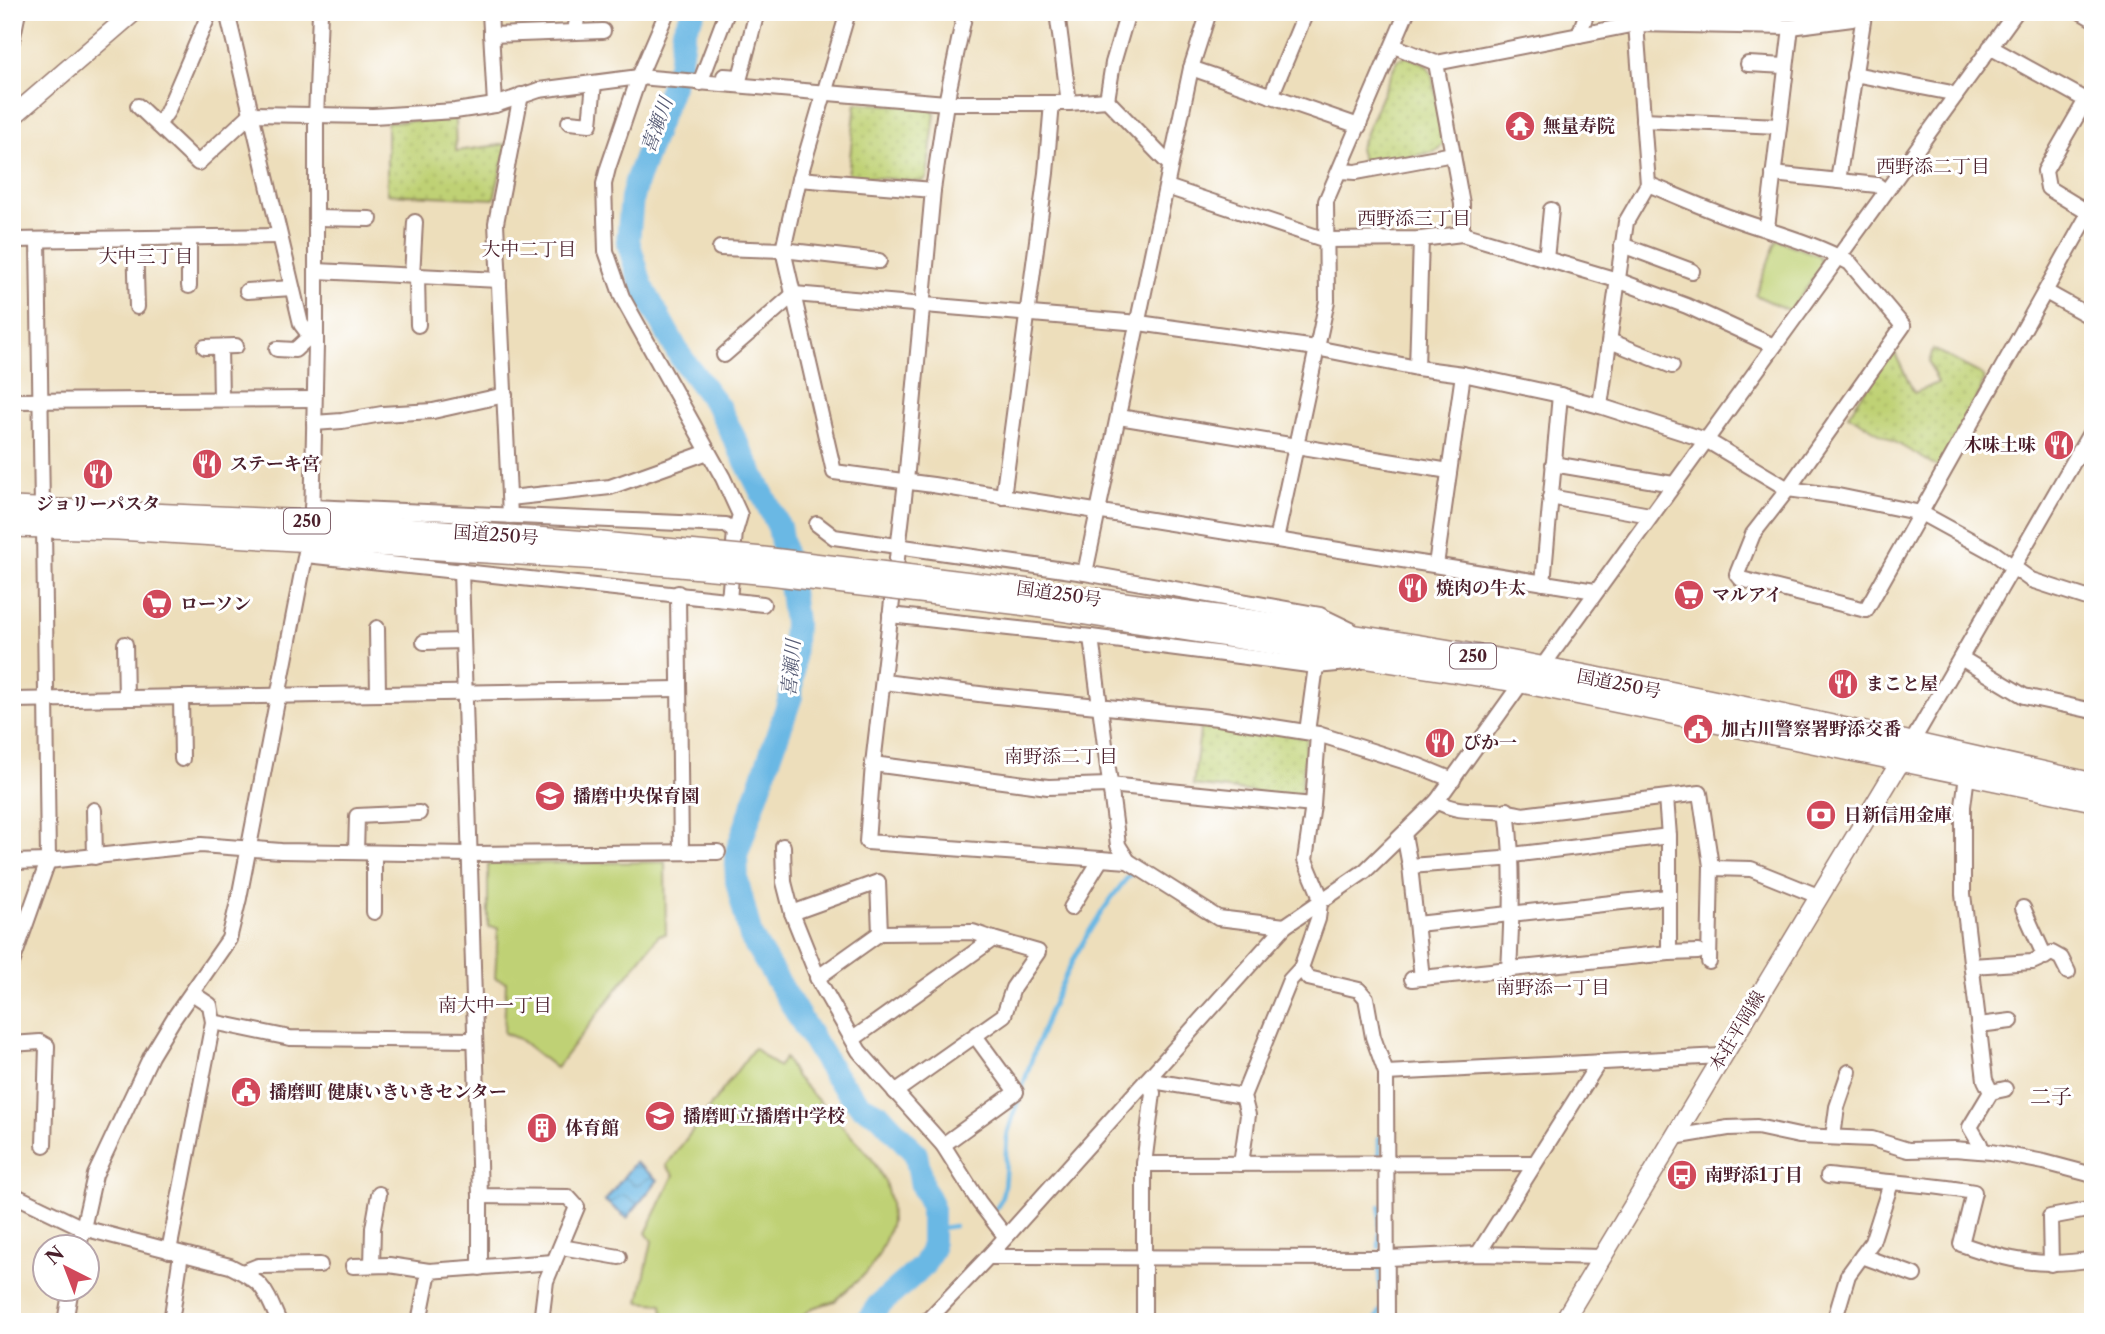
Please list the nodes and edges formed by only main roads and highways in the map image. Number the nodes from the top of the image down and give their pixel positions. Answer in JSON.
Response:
{"nodes":[{"id":1,"x":134,"y":12,"type":"edge"},
{"id":2,"x":12,"y":117,"type":"edge"},
{"id":3,"x":12,"y":508,"type":"edge"},
{"id":4,"x":43,"y":517,"type":"junction"},
{"id":5,"x":12,"y":526,"type":"edge"},
{"id":6,"x":1029,"y":597,"type":"junction"},
{"id":7,"x":1912,"y":742,"type":"junction"},
{"id":8,"x":1900,"y":761,"type":"junction"},
{"id":9,"x":2093,"y":784,"type":"edge"},
{"id":10,"x":2093,"y":800,"type":"edge"},
{"id":11,"x":1563,"y":1322,"type":"edge"}],
"edges":[{"from":1,"to":2,"type":"main road"},
{"from":3,"to":4,"type":"highway","name":"国道250号","number":"250"},
{"from":4,"to":5,"type":"highway","name":"国道250号","number":"250"},
{"from":4,"to":6,"type":"highway","name":"国道250号","number":"250","bridge":true},
{"from":6,"to":7,"type":"highway","name":"国道250号","number":"250"},
{"from":6,"to":8,"type":"highway","name":"国道250号","number":"250"},
{"from":7,"to":8,"type":"main road","name":"本荘平岡線"},
{"from":7,"to":9,"type":"highway","name":"国道250号","number":"250"},
{"from":8,"to":10,"type":"highway","name":"国道250号","number":"250"},
{"from":8,"to":11,"type":"main road","name":"本荘平岡線"}]}
